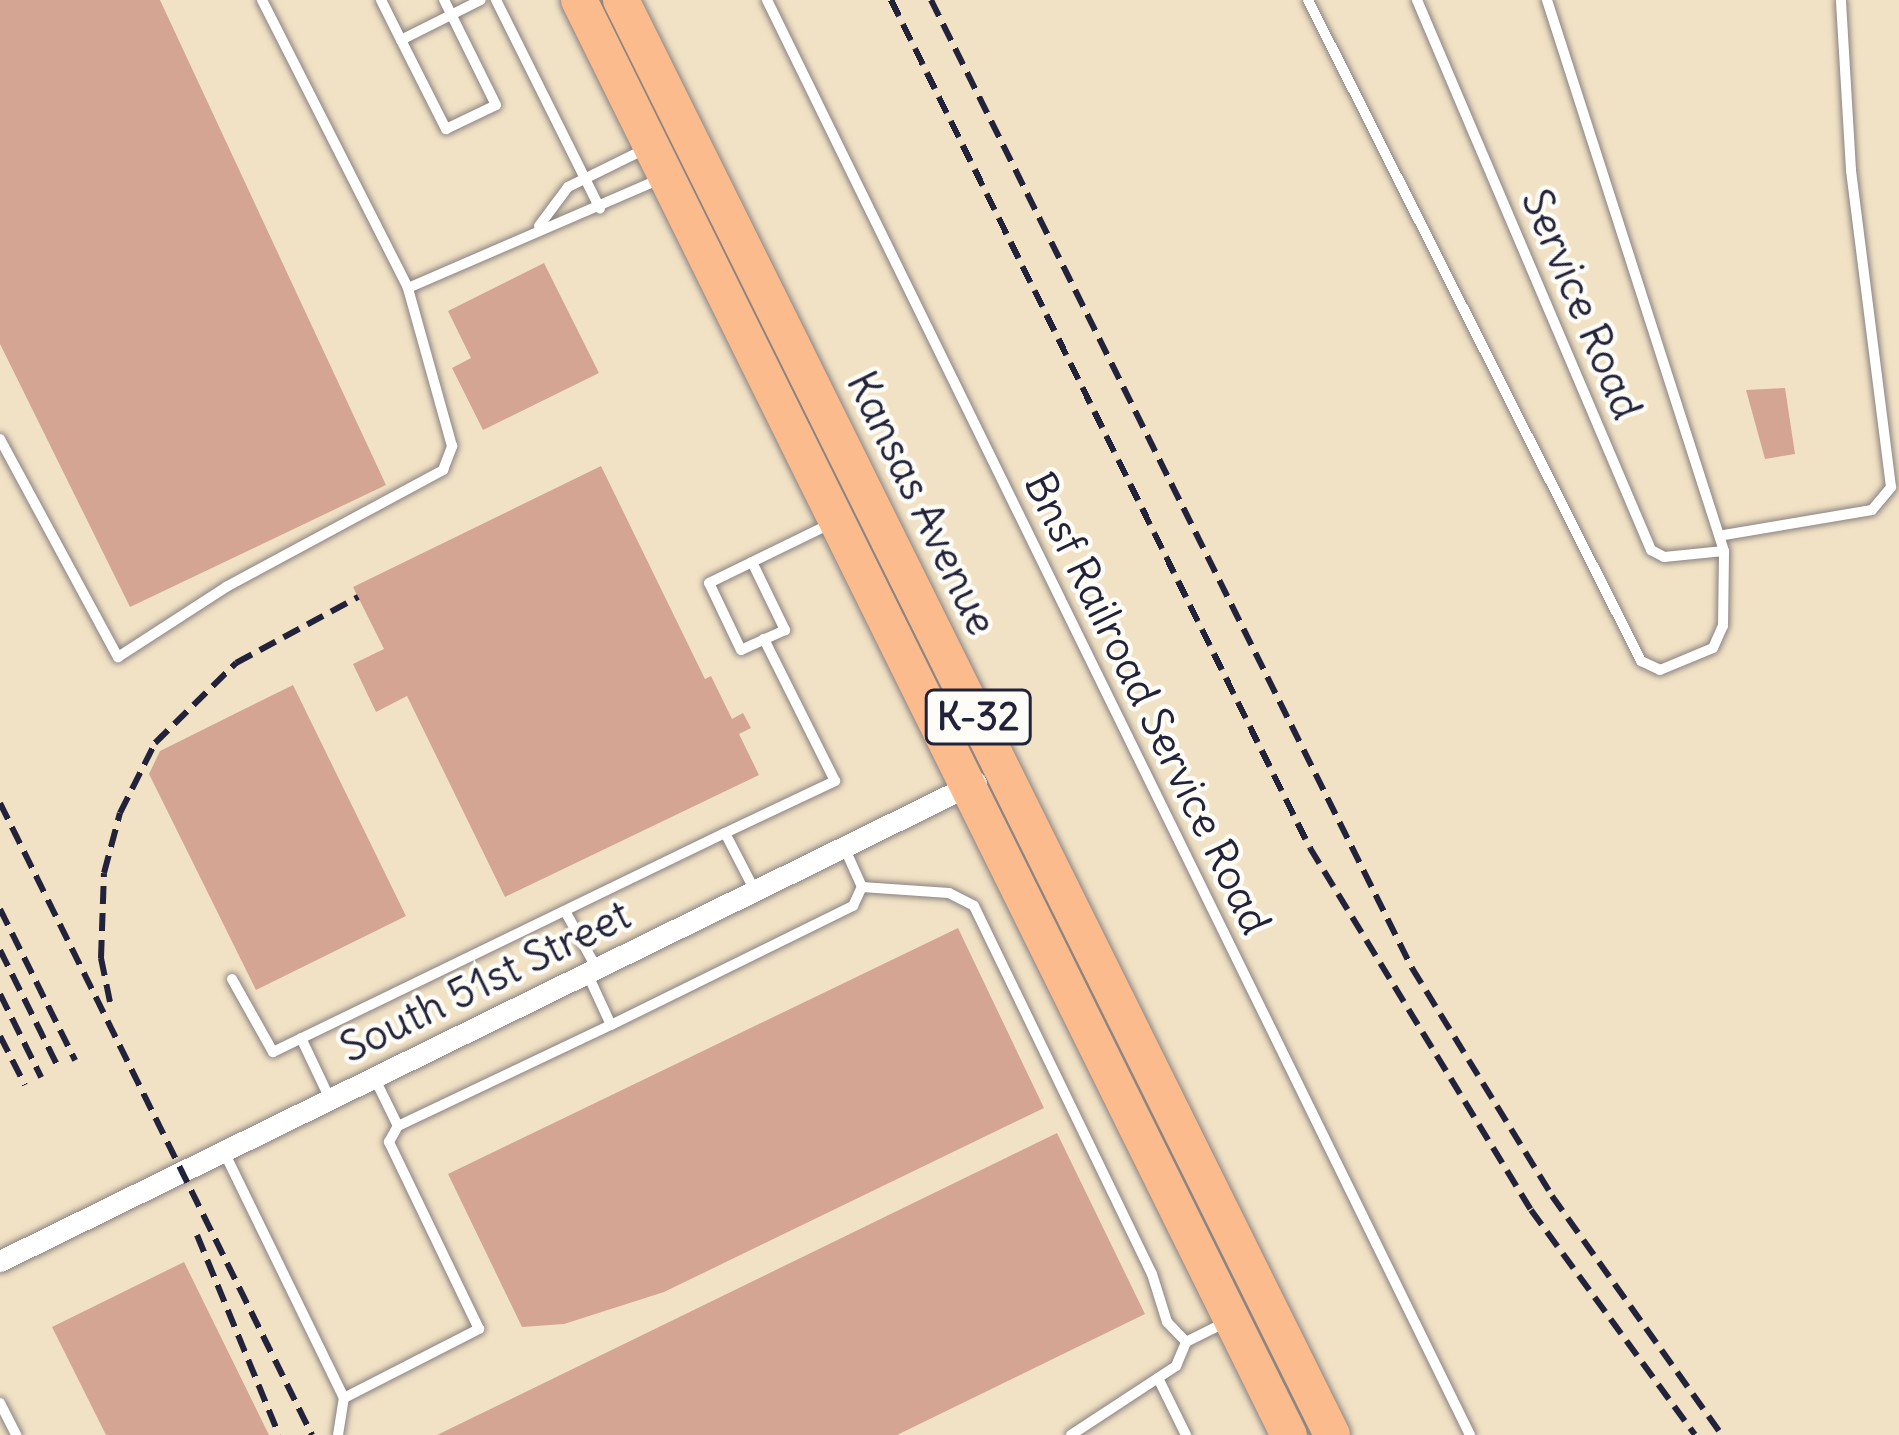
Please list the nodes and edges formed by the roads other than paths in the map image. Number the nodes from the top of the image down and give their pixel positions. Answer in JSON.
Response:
{"nodes":[{"id":1,"x":262,"y":0,"type":"edge"},
{"id":2,"x":381,"y":0,"type":"edge"},
{"id":3,"x":444,"y":0,"type":"edge"},
{"id":4,"x":481,"y":0,"type":"edge"},
{"id":5,"x":496,"y":0,"type":"edge"},
{"id":6,"x":579,"y":0,"type":"edge"},
{"id":7,"x":621,"y":0,"type":"edge"},
{"id":8,"x":767,"y":0,"type":"edge"},
{"id":9,"x":1308,"y":0,"type":"edge"},
{"id":10,"x":1417,"y":0,"type":"edge"},
{"id":11,"x":1547,"y":0,"type":"edge"},
{"id":12,"x":1841,"y":0,"type":"edge"},
{"id":13,"x":451,"y":14,"type":"junction"},
{"id":14,"x":401,"y":40,"type":"junction"},
{"id":15,"x":685,"y":130,"type":"junction"},
{"id":16,"x":659,"y":161,"type":"junction"},
{"id":17,"x":584,"y":179,"type":"junction"},
{"id":18,"x":600,"y":209,"type":"junction"},
{"id":19,"x":538,"y":226,"type":"junction"},
{"id":20,"x":408,"y":289,"type":"junction"},
{"id":21,"x":0,"y":439,"type":"edge"},
{"id":22,"x":872,"y":503,"type":"junction"},
{"id":23,"x":838,"y":519,"type":"junction"},
{"id":24,"x":1724,"y":536,"type":"junction"},
{"id":25,"x":1724,"y":551,"type":"junction"},
{"id":26,"x":752,"y":562,"type":"junction"},
{"id":27,"x":764,"y":639,"type":"junction"},
{"id":28,"x":1004,"y":769,"type":"junction"},
{"id":29,"x":970,"y":786,"type":"junction"},
{"id":30,"x":724,"y":833,"type":"junction"},
{"id":31,"x":844,"y":847,"type":"junction"},
{"id":32,"x":862,"y":887,"type":"junction"},
{"id":33,"x":755,"y":891,"type":"junction"},
{"id":34,"x":566,"y":910,"type":"junction"},
{"id":35,"x":592,"y":971,"type":"junction"},
{"id":36,"x":232,"y":979,"type":"dead end"},
{"id":37,"x":611,"y":1025,"type":"junction"},
{"id":38,"x":301,"y":1038,"type":"junction"},
{"id":39,"x":376,"y":1081,"type":"junction"},
{"id":40,"x":330,"y":1099,"type":"junction"},
{"id":41,"x":398,"y":1126,"type":"junction"},
{"id":42,"x":224,"y":1151,"type":"junction"},
{"id":43,"x":0,"y":1261,"type":"edge"},
{"id":44,"x":1233,"y":1319,"type":"junction"},
{"id":45,"x":1186,"y":1342,"type":"junction"},
{"id":46,"x":1158,"y":1378,"type":"junction"},
{"id":47,"x":344,"y":1398,"type":"junction"},
{"id":48,"x":0,"y":1403,"type":"edge"},
{"id":49,"x":1077,"y":1433,"type":"edge"},
{"id":50,"x":16,"y":1435,"type":"edge"},
{"id":51,"x":338,"y":1435,"type":"edge"},
{"id":52,"x":1186,"y":1435,"type":"edge"},
{"id":53,"x":1289,"y":1435,"type":"edge"},
{"id":54,"x":1332,"y":1435,"type":"edge"},
{"id":55,"x":1470,"y":1435,"type":"edge"}],
"edges":[{"from":1,"to":20,"type":"lane"},
{"from":2,"to":14,"type":"lane"},
{"from":3,"to":13,"type":"lane"},
{"from":4,"to":13,"type":"lane"},
{"from":5,"to":17,"type":"lane"},
{"from":6,"to":16,"type":"main road","name":"Kansas Avenue","number":"K-32"},
{"from":7,"to":15,"type":"main road","name":"Kansas Avenue","number":"K-32"},
{"from":8,"to":55,"type":"lane","name":"Bnsf Railroad Service Road"},
{"from":9,"to":25,"type":"lane"},
{"from":10,"to":25,"type":"lane","name":"Service Road"},
{"from":11,"to":24,"type":"lane","name":"Service Road"},
{"from":12,"to":24,"type":"lane"},
{"from":13,"to":14,"type":"lane"},
{"from":13,"to":14,"type":"lane"},
{"from":15,"to":16,"type":"lane"},
{"from":15,"to":22,"type":"main road","name":"Kansas Avenue","number":"K-32"},
{"from":16,"to":17,"type":"lane"},
{"from":16,"to":18,"type":"lane"},
{"from":16,"to":23,"type":"main road","name":"Kansas Avenue","number":"K-32"},
{"from":17,"to":18,"type":"lane"},
{"from":17,"to":19,"type":"lane"},
{"from":18,"to":19,"type":"lane"},
{"from":19,"to":20,"type":"lane"},
{"from":20,"to":21,"type":"lane"},
{"from":22,"to":23,"type":"lane"},
{"from":22,"to":28,"type":"main road","name":"Kansas Avenue","number":"K-32"},
{"from":23,"to":26,"type":"lane"},
{"from":23,"to":29,"type":"main road","name":"Kansas Avenue","number":"K-32"},
{"from":24,"to":25,"type":"lane","name":"Service Road"},
{"from":26,"to":27,"type":"lane"},
{"from":26,"to":27,"type":"lane"},
{"from":27,"to":30,"type":"lane"},
{"from":28,"to":29,"type":"street","name":"South 51st Street"},
{"from":28,"to":54,"type":"main road","name":"Kansas Avenue","number":"K-32"},
{"from":29,"to":31,"type":"street","name":"South 51st Street"},
{"from":29,"to":44,"type":"main road","name":"Kansas Avenue","number":"K-32"},
{"from":30,"to":33,"type":"lane"},
{"from":30,"to":34,"type":"lane"},
{"from":31,"to":32,"type":"lane"},
{"from":31,"to":33,"type":"street","name":"South 51st Street"},
{"from":32,"to":37,"type":"lane"},
{"from":32,"to":45,"type":"lane"},
{"from":33,"to":35,"type":"street","name":"South 51st Street"},
{"from":34,"to":35,"type":"lane"},
{"from":34,"to":38,"type":"lane"},
{"from":35,"to":37,"type":"lane"},
{"from":35,"to":39,"type":"street","name":"South 51st Street"},
{"from":36,"to":38,"type":"lane"},
{"from":37,"to":41,"type":"lane"},
{"from":38,"to":40,"type":"lane"},
{"from":39,"to":40,"type":"street","name":"South 51st Street"},
{"from":39,"to":41,"type":"lane"},
{"from":40,"to":42,"type":"street","name":"South 51st Street"},
{"from":41,"to":47,"type":"lane"},
{"from":42,"to":43,"type":"street","name":"South 51st Street"},
{"from":42,"to":47,"type":"lane"},
{"from":44,"to":45,"type":"lane"},
{"from":44,"to":53,"type":"main road","name":"Kansas Avenue","number":"K-32"},
{"from":45,"to":46,"type":"lane"},
{"from":46,"to":49,"type":"lane"},
{"from":46,"to":52,"type":"lane"},
{"from":47,"to":51,"type":"lane"},
{"from":48,"to":50,"type":"lane"}]}
